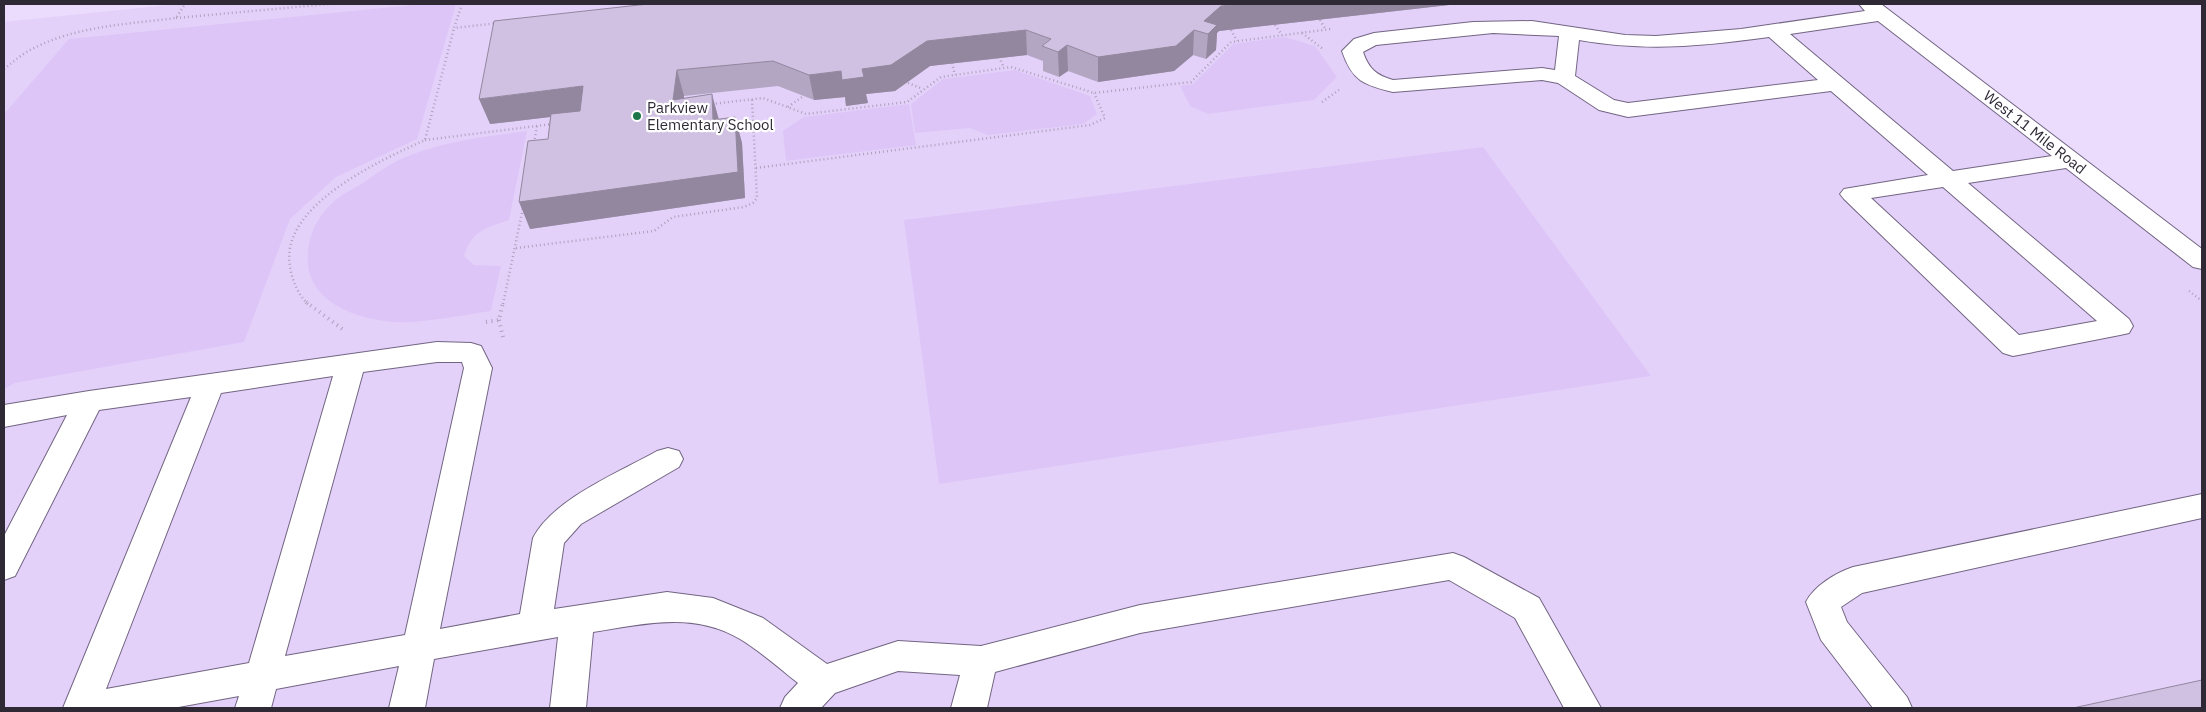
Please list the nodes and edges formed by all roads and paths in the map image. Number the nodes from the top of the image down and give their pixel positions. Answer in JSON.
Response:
{"nodes":[{"id":1,"x":185,"y":4,"type":"edge"},
{"id":2,"x":329,"y":4,"type":"edge"},
{"id":3,"x":462,"y":4,"type":"edge"},
{"id":4,"x":1875,"y":9,"type":"edge"},
{"id":5,"x":176,"y":18,"type":"junction"},
{"id":6,"x":1320,"y":20,"type":"dead end"},
{"id":7,"x":502,"y":22,"type":"edge"},
{"id":8,"x":1275,"y":25,"type":"dead end"},
{"id":9,"x":454,"y":28,"type":"junction"},
{"id":10,"x":1335,"y":29,"type":"dead end"},
{"id":11,"x":1231,"y":30,"type":"edge"},
{"id":12,"x":1326,"y":30,"type":"junction"},
{"id":13,"x":1774,"y":31,"type":"junction"},
{"id":14,"x":1570,"y":33,"type":"junction"},
{"id":15,"x":1282,"y":35,"type":"junction"},
{"id":16,"x":1237,"y":41,"type":"junction"},
{"id":17,"x":999,"y":57,"type":"edge"},
{"id":18,"x":952,"y":63,"type":"edge"},
{"id":19,"x":1004,"y":68,"type":"junction"},
{"id":20,"x":4,"y":69,"type":"edge"},
{"id":21,"x":955,"y":75,"type":"junction"},
{"id":22,"x":1564,"y":78,"type":"junction"},
{"id":23,"x":908,"y":83,"type":"dead end"},
{"id":24,"x":1836,"y":84,"type":"junction"},
{"id":25,"x":924,"y":89,"type":"junction"},
{"id":26,"x":1094,"y":93,"type":"junction"},
{"id":27,"x":802,"y":97,"type":"edge"},
{"id":28,"x":752,"y":99,"type":"junction"},
{"id":29,"x":703,"y":105,"type":"edge"},
{"id":30,"x":788,"y":107,"type":"junction"},
{"id":31,"x":556,"y":124,"type":"edge"},
{"id":32,"x":537,"y":126,"type":"junction"},
{"id":33,"x":425,"y":140,"type":"junction"},
{"id":34,"x":534,"y":145,"type":"edge"},
{"id":35,"x":2072,"y":160,"type":"junction"},
{"id":36,"x":756,"y":168,"type":"junction"},
{"id":37,"x":1945,"y":178,"type":"junction"},
{"id":38,"x":524,"y":201,"type":"edge"},
{"id":39,"x":516,"y":248,"type":"junction"},
{"id":40,"x":2202,"y":261,"type":"edge"},
{"id":41,"x":480,"y":323,"type":"dead end"},
{"id":42,"x":346,"y":350,"type":"junction"},
{"id":43,"x":210,"y":384,"type":"junction"},
{"id":44,"x":89,"y":401,"type":"junction"},
{"id":45,"x":4,"y":416,"type":"edge"},
{"id":46,"x":668,"y":459,"type":"dead end"},
{"id":47,"x":2202,"y":506,"type":"edge"},
{"id":48,"x":4,"y":567,"type":"edge"},
{"id":49,"x":577,"y":620,"type":"junction"},
{"id":50,"x":536,"y":626,"type":"junction"},
{"id":51,"x":419,"y":646,"type":"junction"},
{"id":52,"x":981,"y":661,"type":"junction"},
{"id":53,"x":823,"y":681,"type":"junction"},
{"id":54,"x":257,"y":692,"type":"edge"},
{"id":55,"x":81,"y":708,"type":"edge"},
{"id":56,"x":88,"y":708,"type":"edge"},
{"id":57,"x":407,"y":708,"type":"edge"},
{"id":58,"x":568,"y":708,"type":"edge"},
{"id":59,"x":798,"y":708,"type":"edge"},
{"id":60,"x":969,"y":708,"type":"edge"},
{"id":61,"x":1583,"y":708,"type":"edge"},
{"id":62,"x":1894,"y":708,"type":"edge"}],
"edges":[{"from":1,"to":5,"type":"path"},
{"from":2,"to":5,"type":"path"},
{"from":3,"to":9,"type":"path"},
{"from":4,"to":13,"type":"street"},
{"from":4,"to":35,"type":"street","name":"West 11 Mile Road"},
{"from":5,"to":20,"type":"path"},
{"from":6,"to":12,"type":"path"},
{"from":7,"to":9,"type":"path"},
{"from":8,"to":15,"type":"path"},
{"from":9,"to":33,"type":"path"},
{"from":10,"to":12,"type":"path"},
{"from":11,"to":16,"type":"path"},
{"from":12,"to":15,"type":"path"},
{"from":13,"to":14,"type":"street"},
{"from":13,"to":24,"type":"street"},
{"from":14,"to":22,"type":"street"},
{"from":14,"to":22,"type":"street"},
{"from":15,"to":16,"type":"path"},
{"from":16,"to":26,"type":"path"},
{"from":17,"to":19,"type":"path"},
{"from":18,"to":21,"type":"path"},
{"from":19,"to":21,"type":"path"},
{"from":19,"to":26,"type":"path"},
{"from":21,"to":25,"type":"path"},
{"from":22,"to":24,"type":"street"},
{"from":23,"to":25,"type":"path"},
{"from":24,"to":37,"type":"street"},
{"from":25,"to":30,"type":"path"},
{"from":26,"to":36,"type":"path"},
{"from":27,"to":30,"type":"path"},
{"from":28,"to":29,"type":"path"},
{"from":28,"to":30,"type":"path"},
{"from":28,"to":36,"type":"path"},
{"from":31,"to":32,"type":"path"},
{"from":32,"to":33,"type":"path"},
{"from":32,"to":34,"type":"path"},
{"from":33,"to":42,"type":"path"},
{"from":35,"to":37,"type":"street"},
{"from":35,"to":40,"type":"street","name":"West 11 Mile Road"},
{"from":36,"to":39,"type":"path"},
{"from":37,"to":37,"type":"street"},
{"from":38,"to":39,"type":"path"},
{"from":39,"to":41,"type":"path"},
{"from":42,"to":43,"type":"street"},
{"from":42,"to":51,"type":"street"},
{"from":42,"to":54,"type":"street"},
{"from":43,"to":44,"type":"street"},
{"from":43,"to":55,"type":"street"},
{"from":44,"to":45,"type":"street"},
{"from":44,"to":48,"type":"street"},
{"from":46,"to":50,"type":"street"},
{"from":47,"to":62,"type":"street"},
{"from":49,"to":50,"type":"street"},
{"from":49,"to":53,"type":"street"},
{"from":49,"to":58,"type":"street"},
{"from":50,"to":51,"type":"street"},
{"from":51,"to":54,"type":"street"},
{"from":51,"to":57,"type":"street"},
{"from":52,"to":53,"type":"street"},
{"from":52,"to":60,"type":"street"},
{"from":52,"to":61,"type":"street"},
{"from":53,"to":59,"type":"street"},
{"from":54,"to":56,"type":"street"}]}
